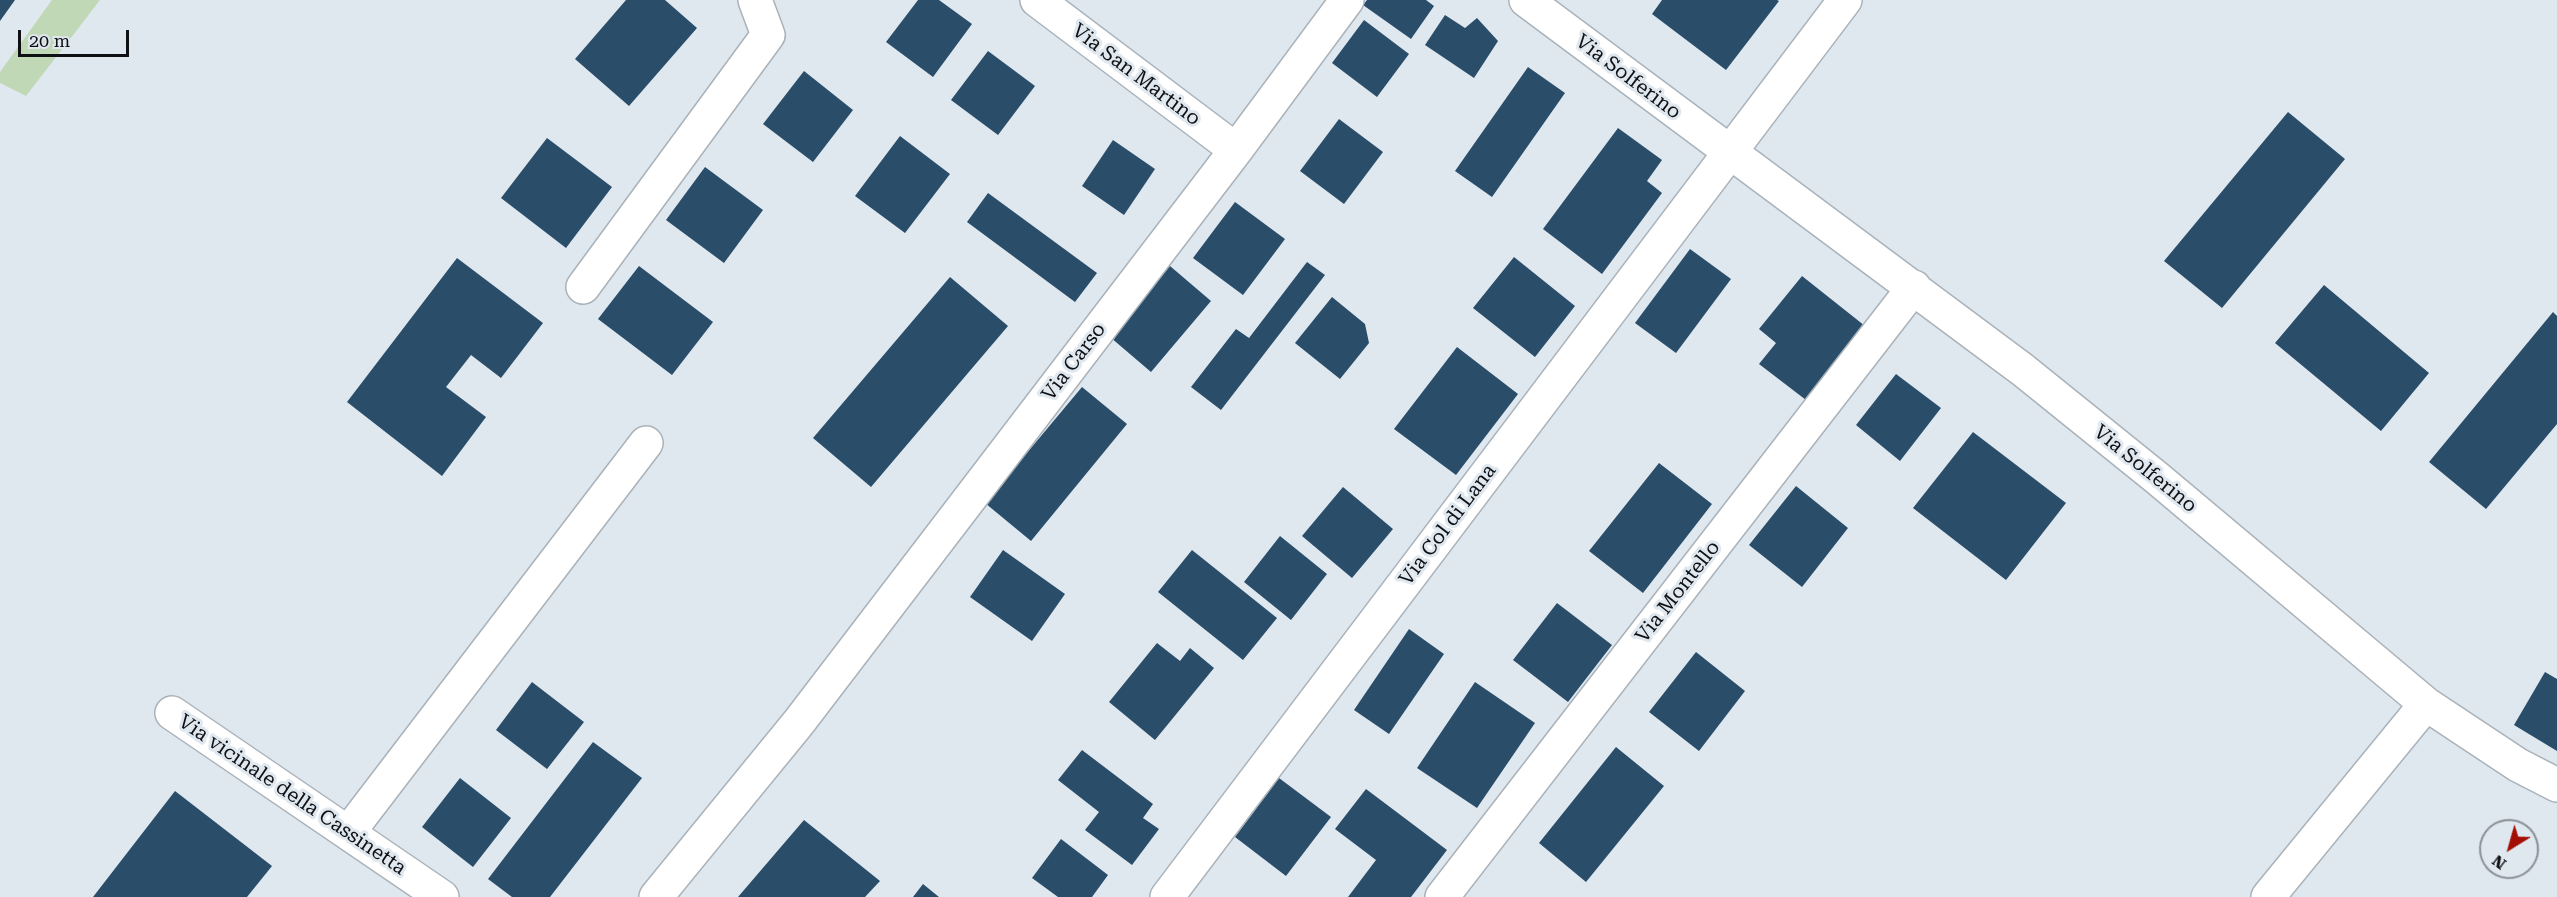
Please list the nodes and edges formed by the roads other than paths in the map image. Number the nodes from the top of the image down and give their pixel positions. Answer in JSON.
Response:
{"nodes":[{"id":1,"x":755,"y":0,"type":"edge"},
{"id":2,"x":1037,"y":0,"type":"edge"},
{"id":3,"x":1347,"y":0,"type":"edge"},
{"id":4,"x":1526,"y":0,"type":"edge"},
{"id":5,"x":1845,"y":0,"type":"edge"},
{"id":6,"x":1236,"y":150,"type":"junction"},
{"id":7,"x":1730,"y":154,"type":"junction"},
{"id":8,"x":583,"y":287,"type":"dead end"},
{"id":9,"x":1914,"y":287,"type":"junction"},
{"id":10,"x":646,"y":443,"type":"dead end"},
{"id":11,"x":2426,"y":704,"type":"junction"},
{"id":12,"x":172,"y":713,"type":"dead end"},
{"id":13,"x":2557,"y":784,"type":"edge"},
{"id":14,"x":348,"y":832,"type":"junction"},
{"id":15,"x":442,"y":897,"type":"edge"},
{"id":16,"x":656,"y":897,"type":"edge"},
{"id":17,"x":1167,"y":897,"type":"edge"},
{"id":18,"x":1442,"y":897,"type":"edge"},
{"id":19,"x":2268,"y":897,"type":"edge"}],
"edges":[{"from":1,"to":8,"type":"street"},
{"from":2,"to":6,"type":"street","name":"Via San Martino"},
{"from":3,"to":6,"type":"street","name":"Via Carso"},
{"from":4,"to":7,"type":"street","name":"Via Solferino"},
{"from":5,"to":7,"type":"street"},
{"from":6,"to":16,"type":"street","name":"Via Carso"},
{"from":7,"to":9,"type":"street","name":"Via Solferino"},
{"from":7,"to":17,"type":"street","name":"Via Col di Lana"},
{"from":9,"to":11,"type":"street","name":"Via Solferino"},
{"from":9,"to":18,"type":"street","name":"Via Montello"},
{"from":10,"to":14,"type":"street"},
{"from":11,"to":13,"type":"street","name":"Via Solferino"},
{"from":11,"to":19,"type":"street"},
{"from":12,"to":14,"type":"street","name":"Via vicinale della Cassinetta"},
{"from":14,"to":15,"type":"street","name":"Via vicinale della Cassinetta"}]}
